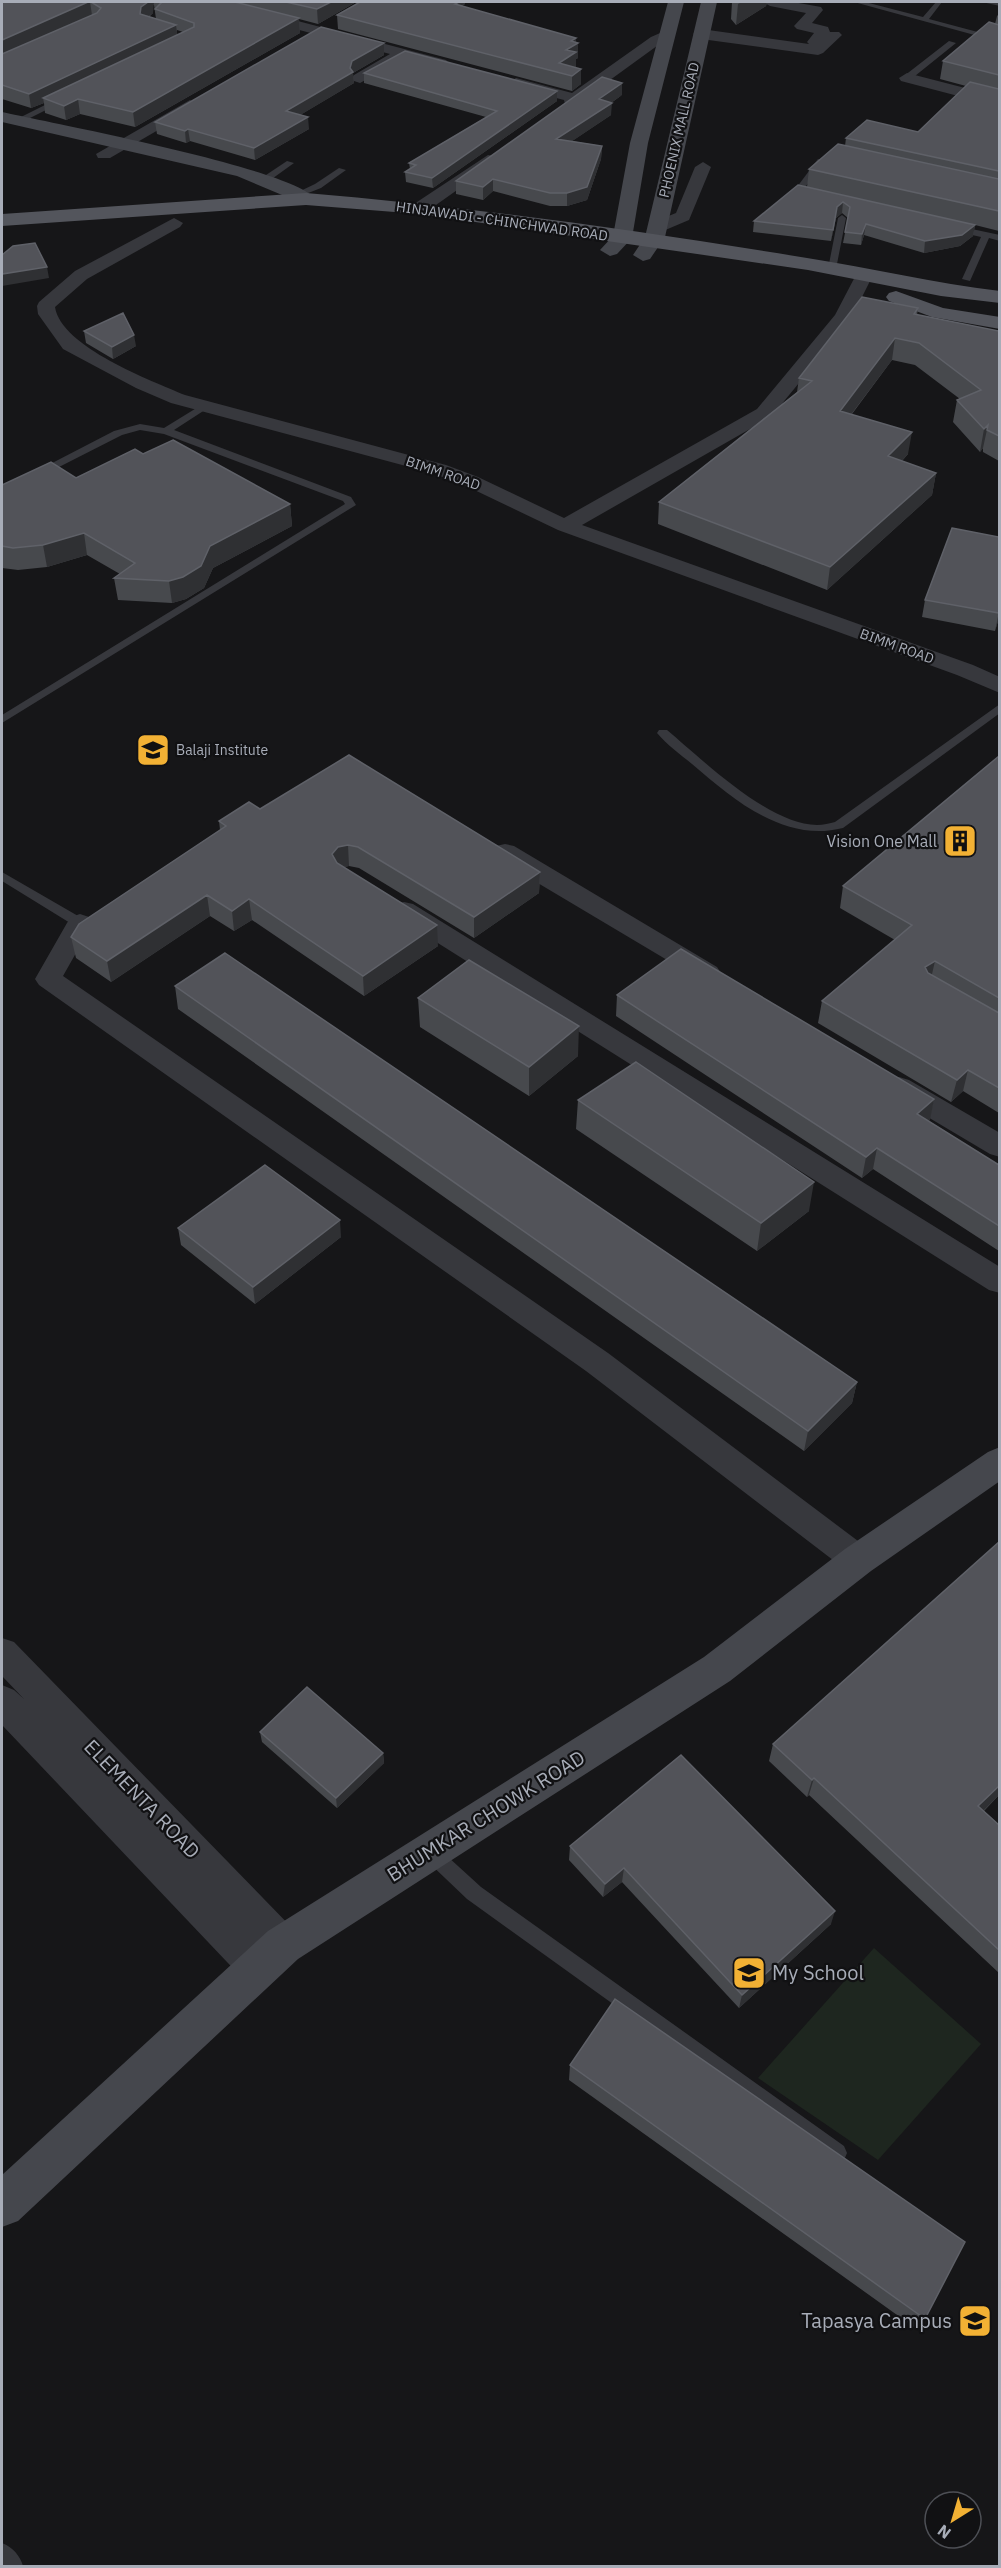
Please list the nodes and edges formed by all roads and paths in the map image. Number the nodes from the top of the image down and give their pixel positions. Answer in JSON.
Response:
{"nodes":[{"id":1,"x":210,"y":2,"type":"edge"},
{"id":2,"x":253,"y":2,"type":"edge"},
{"id":3,"x":676,"y":2,"type":"edge"},
{"id":4,"x":709,"y":2,"type":"edge"},
{"id":5,"x":770,"y":2,"type":"edge"},
{"id":6,"x":858,"y":2,"type":"edge"},
{"id":7,"x":939,"y":2,"type":"edge"},
{"id":8,"x":986,"y":2,"type":"edge"},
{"id":9,"x":999,"y":4,"type":"edge"},
{"id":10,"x":239,"y":9,"type":"junction"},
{"id":11,"x":340,"y":19,"type":"dead end"},
{"id":12,"x":925,"y":20,"type":"junction"},
{"id":13,"x":319,"y":31,"type":"junction"},
{"id":14,"x":701,"y":34,"type":"junction"},
{"id":15,"x":667,"y":35,"type":"junction"},
{"id":16,"x":834,"y":35,"type":"dead end"},
{"id":17,"x":999,"y":40,"type":"edge"},
{"id":18,"x":815,"y":42,"type":"dead end"},
{"id":19,"x":299,"y":43,"type":"edge"},
{"id":20,"x":952,"y":43,"type":"dead end"},
{"id":21,"x":403,"y":53,"type":"junction"},
{"id":22,"x":455,"y":67,"type":"edge"},
{"id":23,"x":360,"y":78,"type":"dead end"},
{"id":24,"x":498,"y":78,"type":"edge"},
{"id":25,"x":908,"y":78,"type":"joint"},
{"id":26,"x":66,"y":98,"type":"edge"},
{"id":27,"x":200,"y":99,"type":"edge"},
{"id":28,"x":574,"y":99,"type":"junction"},
{"id":29,"x":999,"y":102,"type":"edge"},
{"id":30,"x":555,"y":112,"type":"edge"},
{"id":31,"x":7,"y":123,"type":"edge"},
{"id":32,"x":121,"y":145,"type":"junction"},
{"id":33,"x":497,"y":153,"type":"edge"},
{"id":34,"x":104,"y":154,"type":"junction"},
{"id":35,"x":825,"y":156,"type":"edge"},
{"id":36,"x":290,"y":163,"type":"dead end"},
{"id":37,"x":703,"y":167,"type":"dead end"},
{"id":38,"x":342,"y":170,"type":"dead end"},
{"id":39,"x":266,"y":179,"type":"junction"},
{"id":40,"x":820,"y":196,"type":"edge"},
{"id":41,"x":302,"y":197,"type":"junction"},
{"id":42,"x":274,"y":200,"type":"junction"},
{"id":43,"x":420,"y":208,"type":"junction"},
{"id":44,"x":842,"y":219,"type":"edge"},
{"id":45,"x":2,"y":220,"type":"edge"},
{"id":46,"x":174,"y":223,"type":"junction"},
{"id":47,"x":941,"y":225,"type":"edge"},
{"id":48,"x":986,"y":237,"type":"junction"},
{"id":49,"x":2,"y":238,"type":"edge"},
{"id":50,"x":999,"y":238,"type":"edge"},
{"id":51,"x":652,"y":241,"type":"junction"},
{"id":52,"x":616,"y":244,"type":"junction"},
{"id":53,"x":832,"y":269,"type":"junction"},
{"id":54,"x":967,"y":279,"type":"junction"},
{"id":55,"x":861,"y":282,"type":"junction"},
{"id":56,"x":999,"y":283,"type":"edge"},
{"id":57,"x":892,"y":287,"type":"junction"},
{"id":58,"x":999,"y":297,"type":"edge"},
{"id":59,"x":999,"y":311,"type":"edge"},
{"id":60,"x":999,"y":323,"type":"edge"},
{"id":61,"x":206,"y":406,"type":"junction"},
{"id":62,"x":166,"y":430,"type":"junction"},
{"id":63,"x":2,"y":493,"type":"edge"},
{"id":64,"x":566,"y":526,"type":"junction"},
{"id":65,"x":999,"y":686,"type":"edge"},
{"id":66,"x":999,"y":707,"type":"edge"},
{"id":67,"x":2,"y":720,"type":"edge"},
{"id":68,"x":663,"y":733,"type":"dead end"},
{"id":69,"x":487,"y":842,"type":"edge"},
{"id":70,"x":2,"y":876,"type":"edge"},
{"id":71,"x":380,"y":895,"type":"edge"},
{"id":72,"x":80,"y":923,"type":"joint"},
{"id":73,"x":733,"y":988,"type":"edge"},
{"id":74,"x":876,"y":1074,"type":"edge"},
{"id":75,"x":999,"y":1147,"type":"edge"},
{"id":76,"x":999,"y":1282,"type":"edge"},
{"id":77,"x":999,"y":1462,"type":"edge"},
{"id":78,"x":858,"y":1560,"type":"junction"},
{"id":79,"x":2,"y":1653,"type":"edge"},
{"id":80,"x":2,"y":1701,"type":"edge"},
{"id":81,"x":81,"y":1760,"type":"junction"},
{"id":82,"x":430,"y":1852,"type":"junction"},
{"id":83,"x":271,"y":1957,"type":"junction"},
{"id":84,"x":849,"y":2162,"type":"edge"},
{"id":85,"x":2,"y":2205,"type":"edge"},
{"id":86,"x":2,"y":2554,"type":"edge"},
{"id":87,"x":12,"y":2566,"type":"edge"}],
"edges":[{"from":1,"to":10,"type":"street"},
{"from":2,"to":10,"type":"street"},
{"from":3,"to":15,"type":"street"},
{"from":4,"to":14,"type":"street","name":"PHOENIX MALL ROAD"},
{"from":5,"to":18,"type":"street"},
{"from":6,"to":12,"type":"lane"},
{"from":7,"to":12,"type":"lane"},
{"from":8,"to":9,"type":"lane"},
{"from":10,"to":13,"type":"street"},
{"from":11,"to":13,"type":"street"},
{"from":12,"to":17,"type":"lane"},
{"from":13,"to":19,"type":"street"},
{"from":13,"to":21,"type":"street"},
{"from":14,"to":16,"type":"street"},
{"from":14,"to":51,"type":"street","name":"PHOENIX MALL ROAD"},
{"from":15,"to":28,"type":"street"},
{"from":15,"to":52,"type":"street"},
{"from":20,"to":25,"type":"lane"},
{"from":21,"to":22,"type":"street"},
{"from":21,"to":23,"type":"street"},
{"from":24,"to":28,"type":"street"},
{"from":25,"to":29,"type":"street"},
{"from":26,"to":31,"type":"lane"},
{"from":27,"to":32,"type":"street"},
{"from":28,"to":30,"type":"street"},
{"from":31,"to":32,"type":"street"},
{"from":31,"to":34,"type":"street"},
{"from":32,"to":34,"type":"street"},
{"from":32,"to":39,"type":"street"},
{"from":33,"to":43,"type":"street"},
{"from":34,"to":42,"type":"street"},
{"from":35,"to":40,"type":"lane"},
{"from":36,"to":39,"type":"lane"},
{"from":37,"to":51,"type":"street"},
{"from":38,"to":41,"type":"lane"},
{"from":39,"to":41,"type":"street"},
{"from":41,"to":42,"type":"main road","name":"HINJAWADI - CHINCHWAD ROAD"},
{"from":41,"to":43,"type":"main road","name":"HINJAWADI - CHINCHWAD ROAD"},
{"from":42,"to":45,"type":"main road","name":"HINJAWADI - CHINCHWAD ROAD"},
{"from":43,"to":52,"type":"main road","name":"HINJAWADI - CHINCHWAD ROAD"},
{"from":44,"to":53,"type":"lane"},
{"from":46,"to":49,"type":"main road","name":"HINJAWADI - CHINCHWAD ROAD"},
{"from":46,"to":52,"type":"main road","name":"HINJAWADI - CHINCHWAD ROAD"},
{"from":46,"to":61,"type":"street","name":"BIMM ROAD"},
{"from":47,"to":48,"type":"lane"},
{"from":48,"to":50,"type":"lane"},
{"from":48,"to":54,"type":"lane"},
{"from":51,"to":52,"type":"main road","name":"HINJAWADI - CHINCHWAD ROAD"},
{"from":51,"to":53,"type":"main road","name":"HINJAWADI - CHINCHWAD ROAD"},
{"from":51,"to":55,"type":"main road","name":"HINJAWADI - CHINCHWAD ROAD"},
{"from":53,"to":55,"type":"main road","name":"HINJAWADI - CHINCHWAD ROAD"},
{"from":54,"to":56,"type":"main road"},
{"from":54,"to":57,"type":"main road"},
{"from":55,"to":57,"type":"main road","name":"HINJAWADI - CHINCHWAD ROAD"},
{"from":55,"to":64,"type":"street"},
{"from":57,"to":58,"type":"main road","name":"HINJAWADI - CHINCHWAD ROAD"},
{"from":57,"to":59,"type":"main road","name":"HINJAWADI - CHINCHWAD ROAD"},
{"from":57,"to":60,"type":"main road"},
{"from":61,"to":62,"type":"lane"},
{"from":61,"to":64,"type":"street","name":"BIMM ROAD"},
{"from":62,"to":63,"type":"lane"},
{"from":62,"to":67,"type":"lane"},
{"from":64,"to":65,"type":"street","name":"BIMM ROAD"},
{"from":66,"to":68,"type":"lane"},
{"from":69,"to":73,"type":"street"},
{"from":70,"to":72,"type":"lane"},
{"from":71,"to":76,"type":"street"},
{"from":72,"to":78,"type":"street"},
{"from":74,"to":75,"type":"street"},
{"from":77,"to":78,"type":"street","name":"BHUMKAR CHOWK ROAD"},
{"from":78,"to":82,"type":"street","name":"BHUMKAR CHOWK ROAD"},
{"from":79,"to":81,"type":"street","name":"ELEMENTA ROAD"},
{"from":80,"to":81,"type":"street","name":"ELEMENTA ROAD"},
{"from":81,"to":83,"type":"street","name":"ELEMENTA ROAD"},
{"from":82,"to":83,"type":"street","name":"BHUMKAR CHOWK ROAD"},
{"from":82,"to":84,"type":"lane"},
{"from":83,"to":85,"type":"street","name":"BHUMKAR CHOWK ROAD"},
{"from":86,"to":87,"type":"lane"}]}
